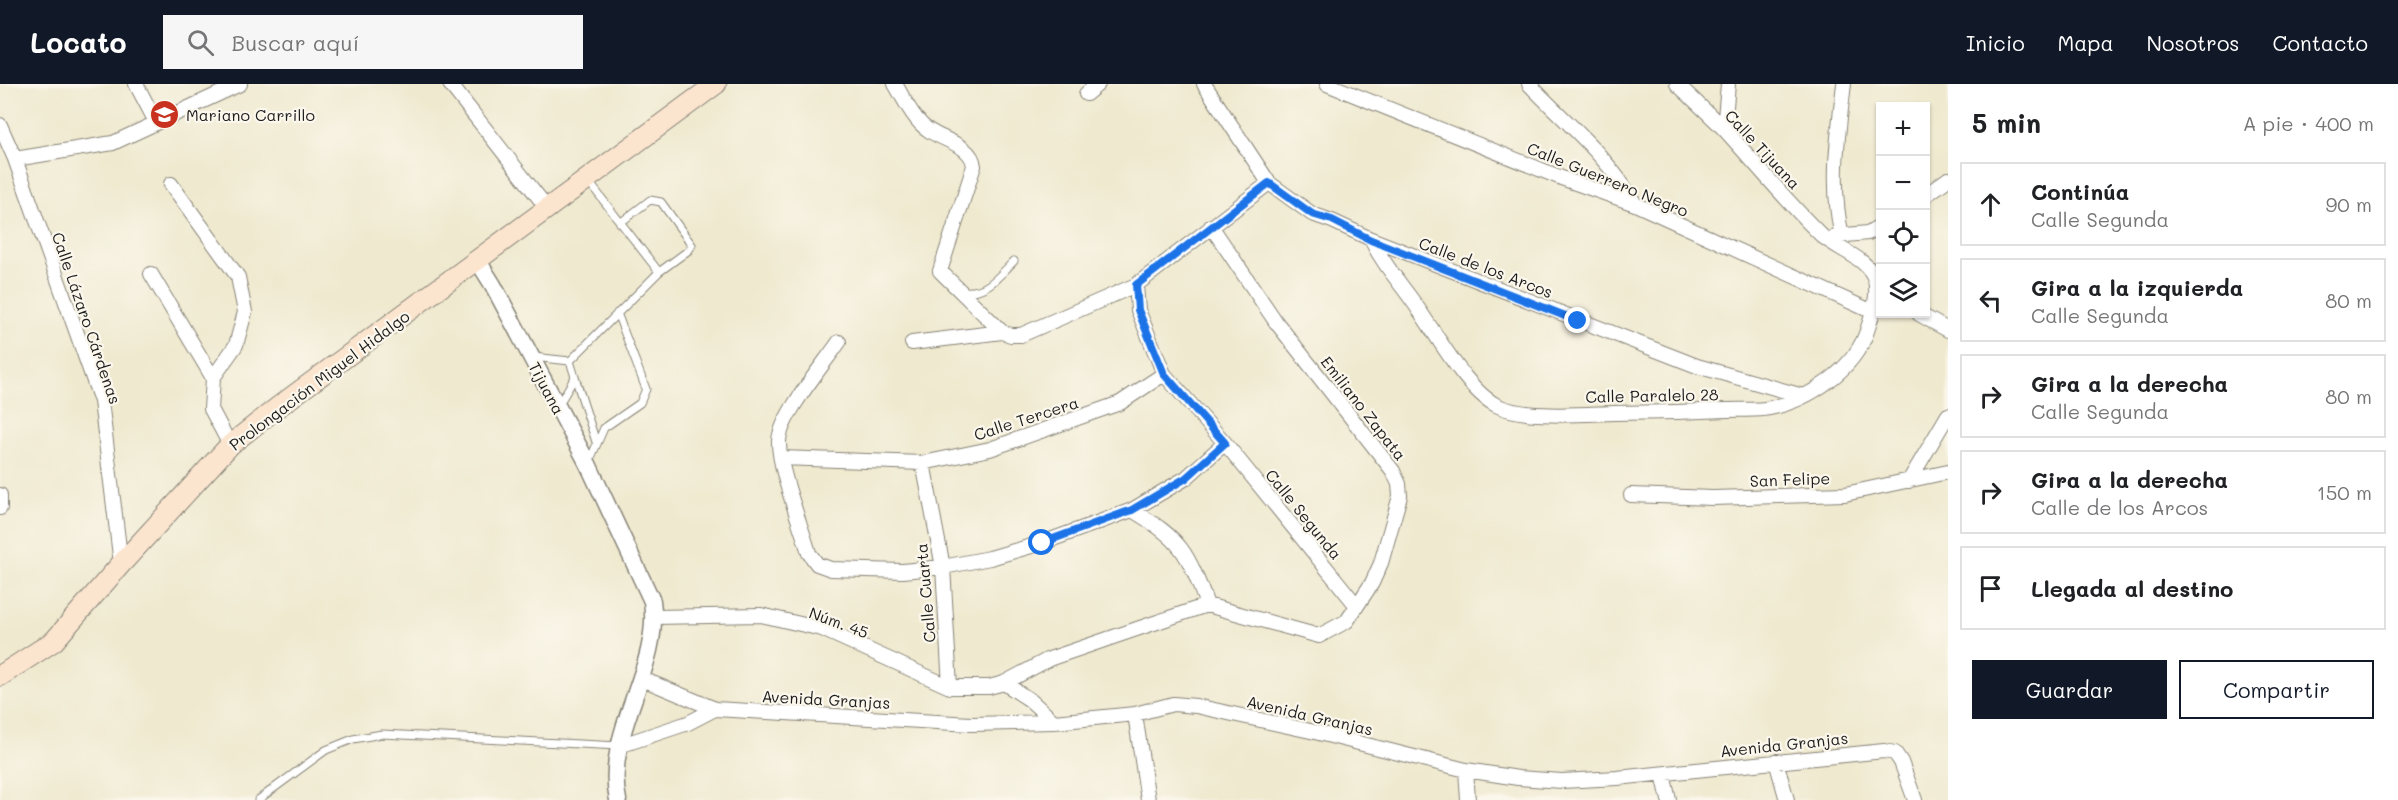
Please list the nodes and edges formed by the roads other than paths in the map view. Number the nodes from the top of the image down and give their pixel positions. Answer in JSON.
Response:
{"nodes":[{"id":1,"x":136,"y":84,"type":"edge"},
{"id":2,"x":240,"y":84,"type":"edge"},
{"id":3,"x":450,"y":84,"type":"edge"},
{"id":4,"x":716,"y":84,"type":"edge"},
{"id":5,"x":895,"y":84,"type":"edge"},
{"id":6,"x":1098,"y":84,"type":"edge"},
{"id":7,"x":1204,"y":84,"type":"edge"},
{"id":8,"x":1327,"y":84,"type":"edge"},
{"id":9,"x":1529,"y":84,"type":"edge"},
{"id":10,"x":1677,"y":84,"type":"edge"},
{"id":11,"x":1728,"y":84,"type":"edge"},
{"id":12,"x":1844,"y":84,"type":"edge"},
{"id":13,"x":1086,"y":94,"type":"dead end"},
{"id":14,"x":156,"y":122,"type":"junction"},
{"id":15,"x":0,"y":125,"type":"edge"},
{"id":16,"x":1724,"y":129,"type":"junction"},
{"id":17,"x":15,"y":159,"type":"junction"},
{"id":18,"x":1948,"y":179,"type":"edge"},
{"id":19,"x":587,"y":180,"type":"junction"},
{"id":20,"x":1269,"y":183,"type":"junction"},
{"id":21,"x":171,"y":184,"type":"dead end"},
{"id":22,"x":1930,"y":192,"type":"edge"},
{"id":23,"x":1635,"y":204,"type":"junction"},
{"id":24,"x":547,"y":208,"type":"junction"},
{"id":25,"x":620,"y":223,"type":"junction"},
{"id":26,"x":1211,"y":225,"type":"junction"},
{"id":27,"x":1876,"y":229,"type":"edge"},
{"id":28,"x":1842,"y":236,"type":"junction"},
{"id":29,"x":1824,"y":237,"type":"junction"},
{"id":30,"x":1371,"y":240,"type":"junction"},
{"id":31,"x":478,"y":261,"type":"junction"},
{"id":32,"x":1014,"y":261,"type":"dead end"},
{"id":33,"x":659,"y":272,"type":"junction"},
{"id":34,"x":151,"y":274,"type":"dead end"},
{"id":35,"x":1876,"y":284,"type":"edge"},
{"id":36,"x":1136,"y":285,"type":"junction"},
{"id":37,"x":960,"y":291,"type":"junction"},
{"id":38,"x":1876,"y":301,"type":"edge"},
{"id":39,"x":1873,"y":312,"type":"junction"},
{"id":40,"x":617,"y":313,"type":"junction"},
{"id":41,"x":1926,"y":318,"type":"edge"},
{"id":42,"x":1948,"y":330,"type":"edge"},
{"id":43,"x":1002,"y":332,"type":"junction"},
{"id":44,"x":839,"y":342,"type":"dead end"},
{"id":45,"x":912,"y":343,"type":"dead end"},
{"id":46,"x":530,"y":356,"type":"junction"},
{"id":47,"x":570,"y":361,"type":"junction"},
{"id":48,"x":1164,"y":374,"type":"junction"},
{"id":49,"x":575,"y":376,"type":"junction"},
{"id":50,"x":213,"y":378,"type":"junction"},
{"id":51,"x":1803,"y":396,"type":"junction"},
{"id":52,"x":557,"y":407,"type":"junction"},
{"id":53,"x":1948,"y":415,"type":"edge"},
{"id":54,"x":596,"y":442,"type":"junction"},
{"id":55,"x":1225,"y":443,"type":"junction"},
{"id":56,"x":230,"y":445,"type":"junction"},
{"id":57,"x":781,"y":458,"type":"junction"},
{"id":58,"x":923,"y":462,"type":"junction"},
{"id":59,"x":588,"y":464,"type":"junction"},
{"id":60,"x":1948,"y":472,"type":"edge"},
{"id":61,"x":1909,"y":481,"type":"junction"},
{"id":62,"x":1631,"y":495,"type":"dead end"},
{"id":63,"x":1132,"y":510,"type":"junction"},
{"id":64,"x":121,"y":564,"type":"junction"},
{"id":65,"x":942,"y":567,"type":"junction"},
{"id":66,"x":1207,"y":605,"type":"junction"},
{"id":67,"x":1357,"y":606,"type":"junction"},
{"id":68,"x":655,"y":618,"type":"junction"},
{"id":69,"x":0,"y":676,"type":"edge"},
{"id":70,"x":640,"y":678,"type":"junction"},
{"id":71,"x":1004,"y":683,"type":"junction"},
{"id":72,"x":950,"y":687,"type":"junction"},
{"id":73,"x":715,"y":709,"type":"junction"},
{"id":74,"x":1135,"y":714,"type":"junction"},
{"id":75,"x":1054,"y":722,"type":"junction"},
{"id":76,"x":619,"y":746,"type":"junction"},
{"id":77,"x":1776,"y":761,"type":"junction"},
{"id":78,"x":1466,"y":770,"type":"junction"},
{"id":79,"x":1663,"y":774,"type":"junction"},
{"id":80,"x":258,"y":800,"type":"edge"},
{"id":81,"x":618,"y":800,"type":"edge"},
{"id":82,"x":1148,"y":800,"type":"edge"},
{"id":83,"x":1468,"y":800,"type":"edge"},
{"id":84,"x":1669,"y":800,"type":"edge"},
{"id":85,"x":1787,"y":800,"type":"edge"},
{"id":86,"x":1914,"y":800,"type":"edge"}],
"edges":[{"from":1,"to":14,"type":"street"},
{"from":2,"to":14,"type":"street"},
{"from":3,"to":24,"type":"street"},
{"from":4,"to":19,"type":"main road"},
{"from":5,"to":37,"type":"street"},
{"from":6,"to":13,"type":"street"},
{"from":7,"to":20,"type":"street"},
{"from":8,"to":23,"type":"street","name":"Calle Guerrero Negro"},
{"from":9,"to":23,"type":"street"},
{"from":10,"to":16,"type":"street","name":"Calle Tijuana"},
{"from":11,"to":16,"type":"street"},
{"from":12,"to":28,"type":"street"},
{"from":14,"to":17,"type":"street"},
{"from":15,"to":17,"type":"street","name":"Calle Lázaro Cárdenas"},
{"from":16,"to":29,"type":"street","name":"Calle Tijuana"},
{"from":17,"to":64,"type":"street","name":"Calle Lázaro Cárdenas"},
{"from":18,"to":22,"type":"street"},
{"from":19,"to":24,"type":"main road"},
{"from":19,"to":25,"type":"lane"},
{"from":20,"to":26,"type":"street"},
{"from":20,"to":30,"type":"street","name":"Calle de los Arcos"},
{"from":21,"to":50,"type":"street"},
{"from":23,"to":39,"type":"street","name":"Calle Guerrero Negro"},
{"from":24,"to":31,"type":"main road"},
{"from":25,"to":33,"type":"lane"},
{"from":25,"to":33,"type":"lane"},
{"from":26,"to":36,"type":"street"},
{"from":26,"to":67,"type":"street","name":"Emiliano Zapata"},
{"from":27,"to":28,"type":"street"},
{"from":28,"to":29,"type":"street"},
{"from":29,"to":35,"type":"street","name":"Calle Paralelo 28"},
{"from":30,"to":51,"type":"street","name":"Calle de los Arcos"},
{"from":30,"to":51,"type":"street","name":"Calle Paralelo 28"},
{"from":31,"to":46,"type":"street","name":"Tijuana"},
{"from":31,"to":56,"type":"main road","name":"Prolongación Miguel Hidalgo"},
{"from":32,"to":37,"type":"lane"},
{"from":33,"to":40,"type":"lane"},
{"from":34,"to":50,"type":"street"},
{"from":36,"to":43,"type":"street"},
{"from":36,"to":48,"type":"street","name":"Calle Segunda"},
{"from":37,"to":43,"type":"street"},
{"from":38,"to":39,"type":"street","name":"Calle Paralelo 28"},
{"from":39,"to":51,"type":"street","name":"Calle Paralelo 28"},
{"from":40,"to":47,"type":"lane"},
{"from":40,"to":54,"type":"lane"},
{"from":41,"to":42,"type":"street"},
{"from":43,"to":45,"type":"street"},
{"from":44,"to":57,"type":"street"},
{"from":46,"to":47,"type":"lane"},
{"from":46,"to":52,"type":"street","name":"Tijuana"},
{"from":47,"to":49,"type":"lane"},
{"from":48,"to":55,"type":"street","name":"Calle Segunda"},
{"from":48,"to":58,"type":"street","name":"Calle Tercera"},
{"from":49,"to":52,"type":"lane"},
{"from":49,"to":54,"type":"lane"},
{"from":50,"to":56,"type":"street"},
{"from":52,"to":59,"type":"street","name":"Tijuana"},
{"from":53,"to":61,"type":"street"},
{"from":54,"to":59,"type":"lane"},
{"from":55,"to":63,"type":"street"},
{"from":55,"to":67,"type":"street","name":"Calle Segunda"},
{"from":56,"to":64,"type":"main road","name":"Prolongación Miguel Hidalgo"},
{"from":57,"to":58,"type":"street","name":"Calle Tercera"},
{"from":57,"to":65,"type":"street"},
{"from":58,"to":65,"type":"street","name":"Calle Cuarta"},
{"from":59,"to":68,"type":"street","name":"Tijuana"},
{"from":60,"to":61,"type":"street","name":"San Felipe"},
{"from":61,"to":62,"type":"street","name":"San Felipe"},
{"from":63,"to":65,"type":"street"},
{"from":63,"to":66,"type":"street"},
{"from":64,"to":69,"type":"main road","name":"Prolongación Miguel Hidalgo"},
{"from":65,"to":72,"type":"street","name":"Calle Cuarta"},
{"from":66,"to":67,"type":"street","name":"Emiliano Zapata"},
{"from":66,"to":71,"type":"street"},
{"from":68,"to":70,"type":"street","name":"Tijuana"},
{"from":68,"to":72,"type":"street","name":"Núm. 45"},
{"from":70,"to":73,"type":"street","name":"Avenida Granjas"},
{"from":70,"to":76,"type":"street","name":"Tijuana"},
{"from":71,"to":72,"type":"street","name":"Núm. 45"},
{"from":71,"to":75,"type":"street"},
{"from":73,"to":75,"type":"street","name":"Avenida Granjas"},
{"from":73,"to":76,"type":"street"},
{"from":74,"to":75,"type":"street","name":"Avenida Granjas"},
{"from":74,"to":78,"type":"street","name":"Avenida Granjas"},
{"from":74,"to":82,"type":"street"},
{"from":76,"to":80,"type":"lane"},
{"from":76,"to":81,"type":"street","name":"Tijuana"},
{"from":77,"to":79,"type":"street","name":"Avenida Granjas"},
{"from":77,"to":85,"type":"street"},
{"from":77,"to":86,"type":"street","name":"Avenida Granjas"},
{"from":78,"to":79,"type":"street","name":"Avenida Granjas"},
{"from":78,"to":83,"type":"street"},
{"from":79,"to":84,"type":"street"}]}
